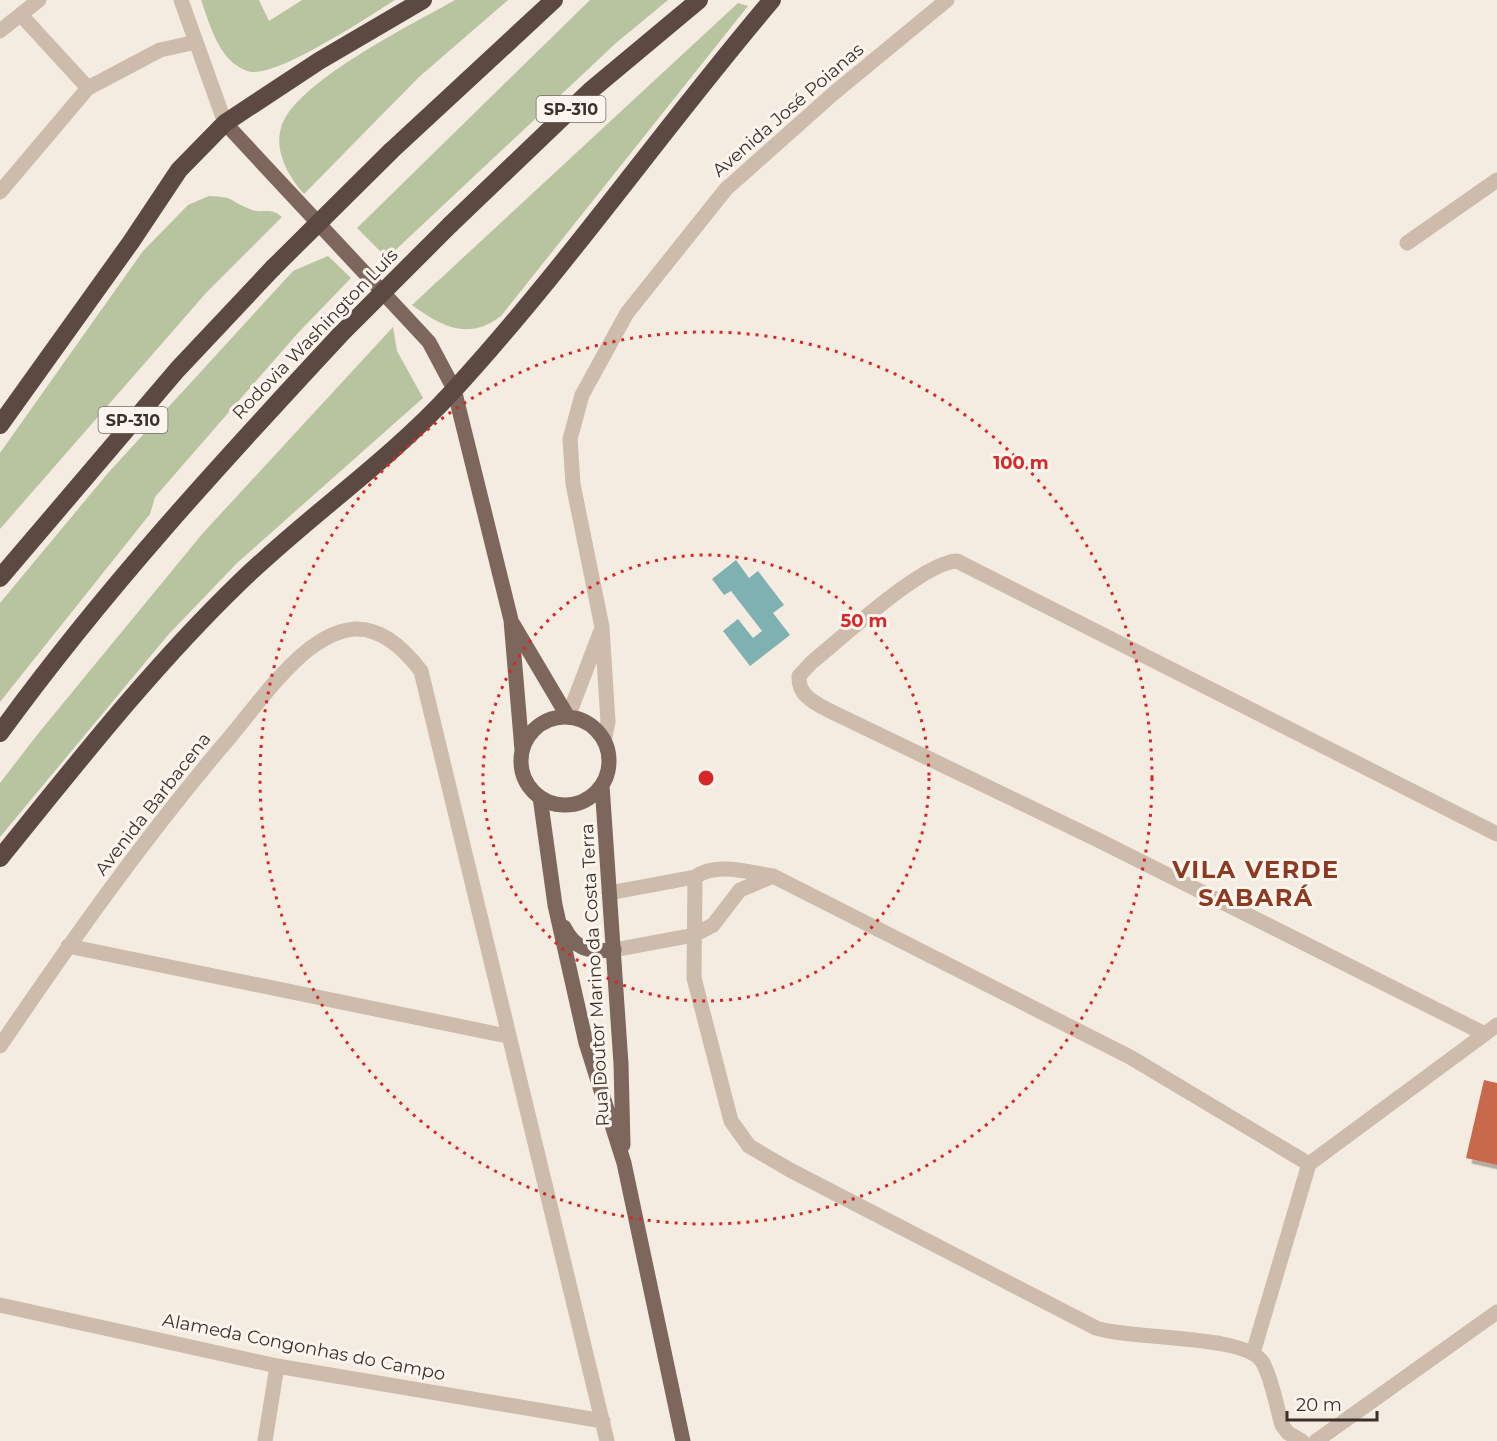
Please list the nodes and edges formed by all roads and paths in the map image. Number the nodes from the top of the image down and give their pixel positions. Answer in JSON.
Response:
{"nodes":[{"id":1,"x":39,"y":0,"type":"edge"},
{"id":2,"x":181,"y":0,"type":"edge"},
{"id":3,"x":423,"y":0,"type":"edge"},
{"id":4,"x":554,"y":0,"type":"edge"},
{"id":5,"x":699,"y":0,"type":"edge"},
{"id":6,"x":771,"y":0,"type":"edge"},
{"id":7,"x":947,"y":0,"type":"edge"},
{"id":8,"x":21,"y":15,"type":"junction"},
{"id":9,"x":0,"y":31,"type":"edge"},
{"id":10,"x":196,"y":42,"type":"junction"},
{"id":11,"x":88,"y":88,"type":"junction"},
{"id":12,"x":225,"y":123,"type":"junction"},
{"id":13,"x":1497,"y":180,"type":"edge"},
{"id":14,"x":0,"y":192,"type":"edge"},
{"id":15,"x":1407,"y":243,"type":"dead end"},
{"id":16,"x":454,"y":389,"type":"junction"},
{"id":17,"x":0,"y":424,"type":"edge"},
{"id":18,"x":0,"y":578,"type":"edge"},
{"id":19,"x":511,"y":620,"type":"junction"},
{"id":20,"x":602,"y":627,"type":"junction"},
{"id":21,"x":568,"y":717,"type":"junction"},
{"id":22,"x":0,"y":733,"type":"edge"},
{"id":23,"x":604,"y":741,"type":"junction"},
{"id":24,"x":522,"y":750,"type":"junction"},
{"id":25,"x":603,"y":785,"type":"junction"},
{"id":26,"x":540,"y":797,"type":"junction"},
{"id":27,"x":1497,"y":834,"type":"edge"},
{"id":28,"x":0,"y":858,"type":"edge"},
{"id":29,"x":773,"y":876,"type":"junction"},
{"id":30,"x":695,"y":877,"type":"junction"},
{"id":31,"x":609,"y":893,"type":"junction"},
{"id":32,"x":555,"y":905,"type":"junction"},
{"id":33,"x":694,"y":935,"type":"junction"},
{"id":34,"x":68,"y":946,"type":"junction"},
{"id":35,"x":614,"y":950,"type":"junction"},
{"id":36,"x":1491,"y":1029,"type":"edge"},
{"id":37,"x":507,"y":1036,"type":"junction"},
{"id":38,"x":0,"y":1046,"type":"edge"},
{"id":39,"x":624,"y":1162,"type":"junction"},
{"id":40,"x":1309,"y":1164,"type":"junction"},
{"id":41,"x":0,"y":1305,"type":"edge"},
{"id":42,"x":1497,"y":1312,"type":"edge"},
{"id":43,"x":1253,"y":1353,"type":"junction"},
{"id":44,"x":277,"y":1366,"type":"junction"},
{"id":45,"x":603,"y":1421,"type":"junction"},
{"id":46,"x":265,"y":1441,"type":"edge"},
{"id":47,"x":607,"y":1441,"type":"edge"},
{"id":48,"x":683,"y":1441,"type":"edge"},
{"id":49,"x":1302,"y":1441,"type":"edge"},
{"id":50,"x":1316,"y":1441,"type":"edge"}],
"edges":[{"from":1,"to":8,"type":"street"},
{"from":2,"to":10,"type":"street"},
{"from":3,"to":12,"type":"highway"},
{"from":4,"to":18,"type":"highway","number":"SP-310","bridge":true},
{"from":5,"to":22,"type":"highway","name":"Rodovia Washington Luís","number":"SP-310","bridge":true},
{"from":6,"to":16,"type":"highway"},
{"from":7,"to":20,"type":"street","name":"Avenida José Poianas"},
{"from":8,"to":9,"type":"street"},
{"from":8,"to":11,"type":"street"},
{"from":10,"to":11,"type":"street"},
{"from":10,"to":12,"type":"street"},
{"from":11,"to":14,"type":"street"},
{"from":12,"to":16,"type":"main road"},
{"from":12,"to":17,"type":"highway"},
{"from":13,"to":15,"type":"street"},
{"from":16,"to":19,"type":"main road"},
{"from":16,"to":28,"type":"highway"},
{"from":19,"to":21,"type":"main road"},
{"from":19,"to":24,"type":"main road"},
{"from":20,"to":21,"type":"street"},
{"from":20,"to":23,"type":"street","name":"Avenida José Poianas"},
{"from":21,"to":23,"type":"main road"},
{"from":21,"to":24,"type":"main road"},
{"from":23,"to":25,"type":"main road"},
{"from":24,"to":26,"type":"main road"},
{"from":25,"to":26,"type":"main road"},
{"from":25,"to":31,"type":"main road","name":"Rua Doutor Marino da Costa Terra"},
{"from":26,"to":32,"type":"main road","name":"Rua Doutor Marino da Costa Terra"},
{"from":27,"to":36,"type":"street"},
{"from":29,"to":30,"type":"street"},
{"from":29,"to":33,"type":"street"},
{"from":29,"to":40,"type":"street"},
{"from":30,"to":31,"type":"street"},
{"from":30,"to":33,"type":"street"},
{"from":31,"to":35,"type":"main road","name":"Rua Doutor Marino da Costa Terra"},
{"from":32,"to":35,"type":"main road"},
{"from":32,"to":39,"type":"main road","name":"Rua Doutor Marino da Costa Terra"},
{"from":33,"to":35,"type":"street"},
{"from":33,"to":43,"type":"street"},
{"from":34,"to":37,"type":"street"},
{"from":34,"to":37,"type":"street","name":"Avenida Barbacena"},
{"from":34,"to":38,"type":"street","name":"Avenida Barbacena"},
{"from":35,"to":39,"type":"main road","name":"Rua Doutor Marino da Costa Terra"},
{"from":36,"to":40,"type":"street"},
{"from":37,"to":45,"type":"street"},
{"from":39,"to":48,"type":"main road","name":"Rua Doutor Marino da Costa Terra"},
{"from":40,"to":43,"type":"street"},
{"from":41,"to":44,"type":"street","name":"Alameda Congonhas do Campo"},
{"from":42,"to":50,"type":"street"},
{"from":43,"to":49,"type":"street"},
{"from":44,"to":45,"type":"street","name":"Alameda Congonhas do Campo"},
{"from":44,"to":46,"type":"street"},
{"from":45,"to":47,"type":"street"}]}
